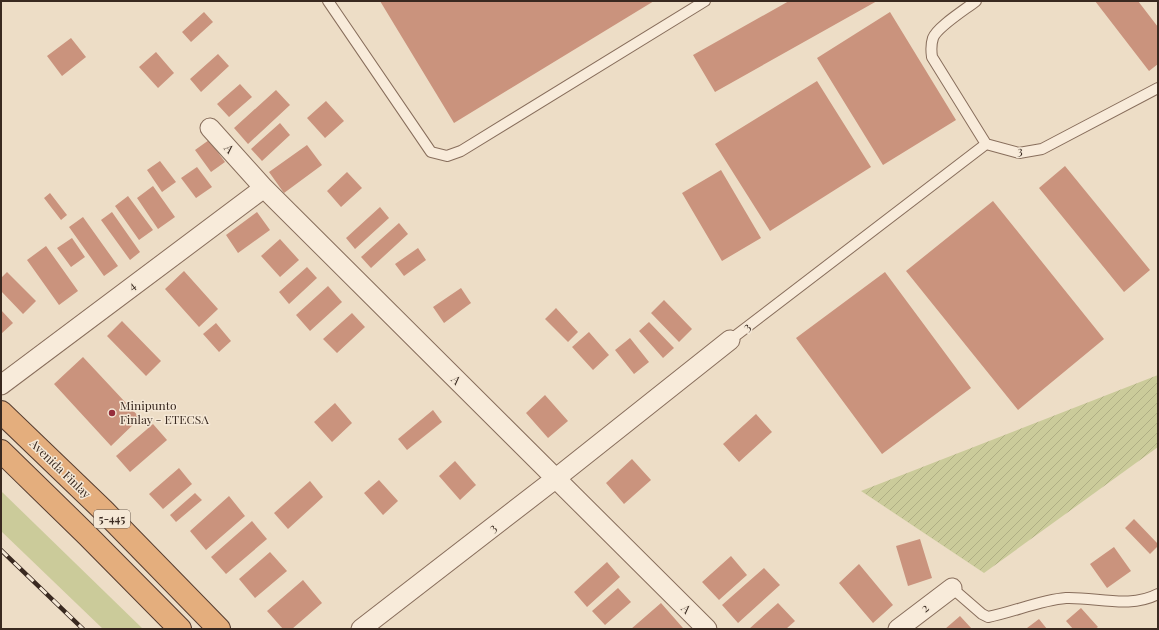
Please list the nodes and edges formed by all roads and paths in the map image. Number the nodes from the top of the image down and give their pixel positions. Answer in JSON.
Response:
{"nodes":[{"id":1,"x":328,"y":1,"type":"edge"},
{"id":2,"x":705,"y":1,"type":"edge"},
{"id":3,"x":976,"y":1,"type":"edge"},
{"id":4,"x":1158,"y":88,"type":"edge"},
{"id":5,"x":210,"y":128,"type":"dead end"},
{"id":6,"x":986,"y":144,"type":"junction"},
{"id":7,"x":264,"y":188,"type":"junction"},
{"id":8,"x":730,"y":340,"type":"joint"},
{"id":9,"x":1,"y":385,"type":"edge"},
{"id":10,"x":1,"y":412,"type":"edge"},
{"id":11,"x":1,"y":451,"type":"edge"},
{"id":12,"x":555,"y":480,"type":"junction"},
{"id":13,"x":952,"y":588,"type":"joint"},
{"id":14,"x":1158,"y":594,"type":"edge"},
{"id":15,"x":180,"y":629,"type":"edge"},
{"id":16,"x":220,"y":629,"type":"edge"},
{"id":17,"x":361,"y":629,"type":"edge"},
{"id":18,"x":707,"y":629,"type":"edge"},
{"id":19,"x":898,"y":629,"type":"edge"}],
"edges":[{"from":1,"to":2,"type":"lane"},
{"from":3,"to":6,"type":"lane"},
{"from":4,"to":6,"type":"lane","name":"3"},
{"from":5,"to":7,"type":"street","name":"A"},
{"from":6,"to":8,"type":"lane","name":"3"},
{"from":7,"to":9,"type":"street","name":"4"},
{"from":7,"to":12,"type":"street","name":"A"},
{"from":8,"to":12,"type":"street","name":"3"},
{"from":10,"to":16,"type":"highway","name":"Avenida Finlay","number":"5-445"},
{"from":11,"to":15,"type":"highway","number":"5-445"},
{"from":12,"to":17,"type":"street","name":"3"},
{"from":12,"to":18,"type":"street","name":"A"},
{"from":13,"to":14,"type":"lane"},
{"from":13,"to":19,"type":"street","name":"2"}]}
